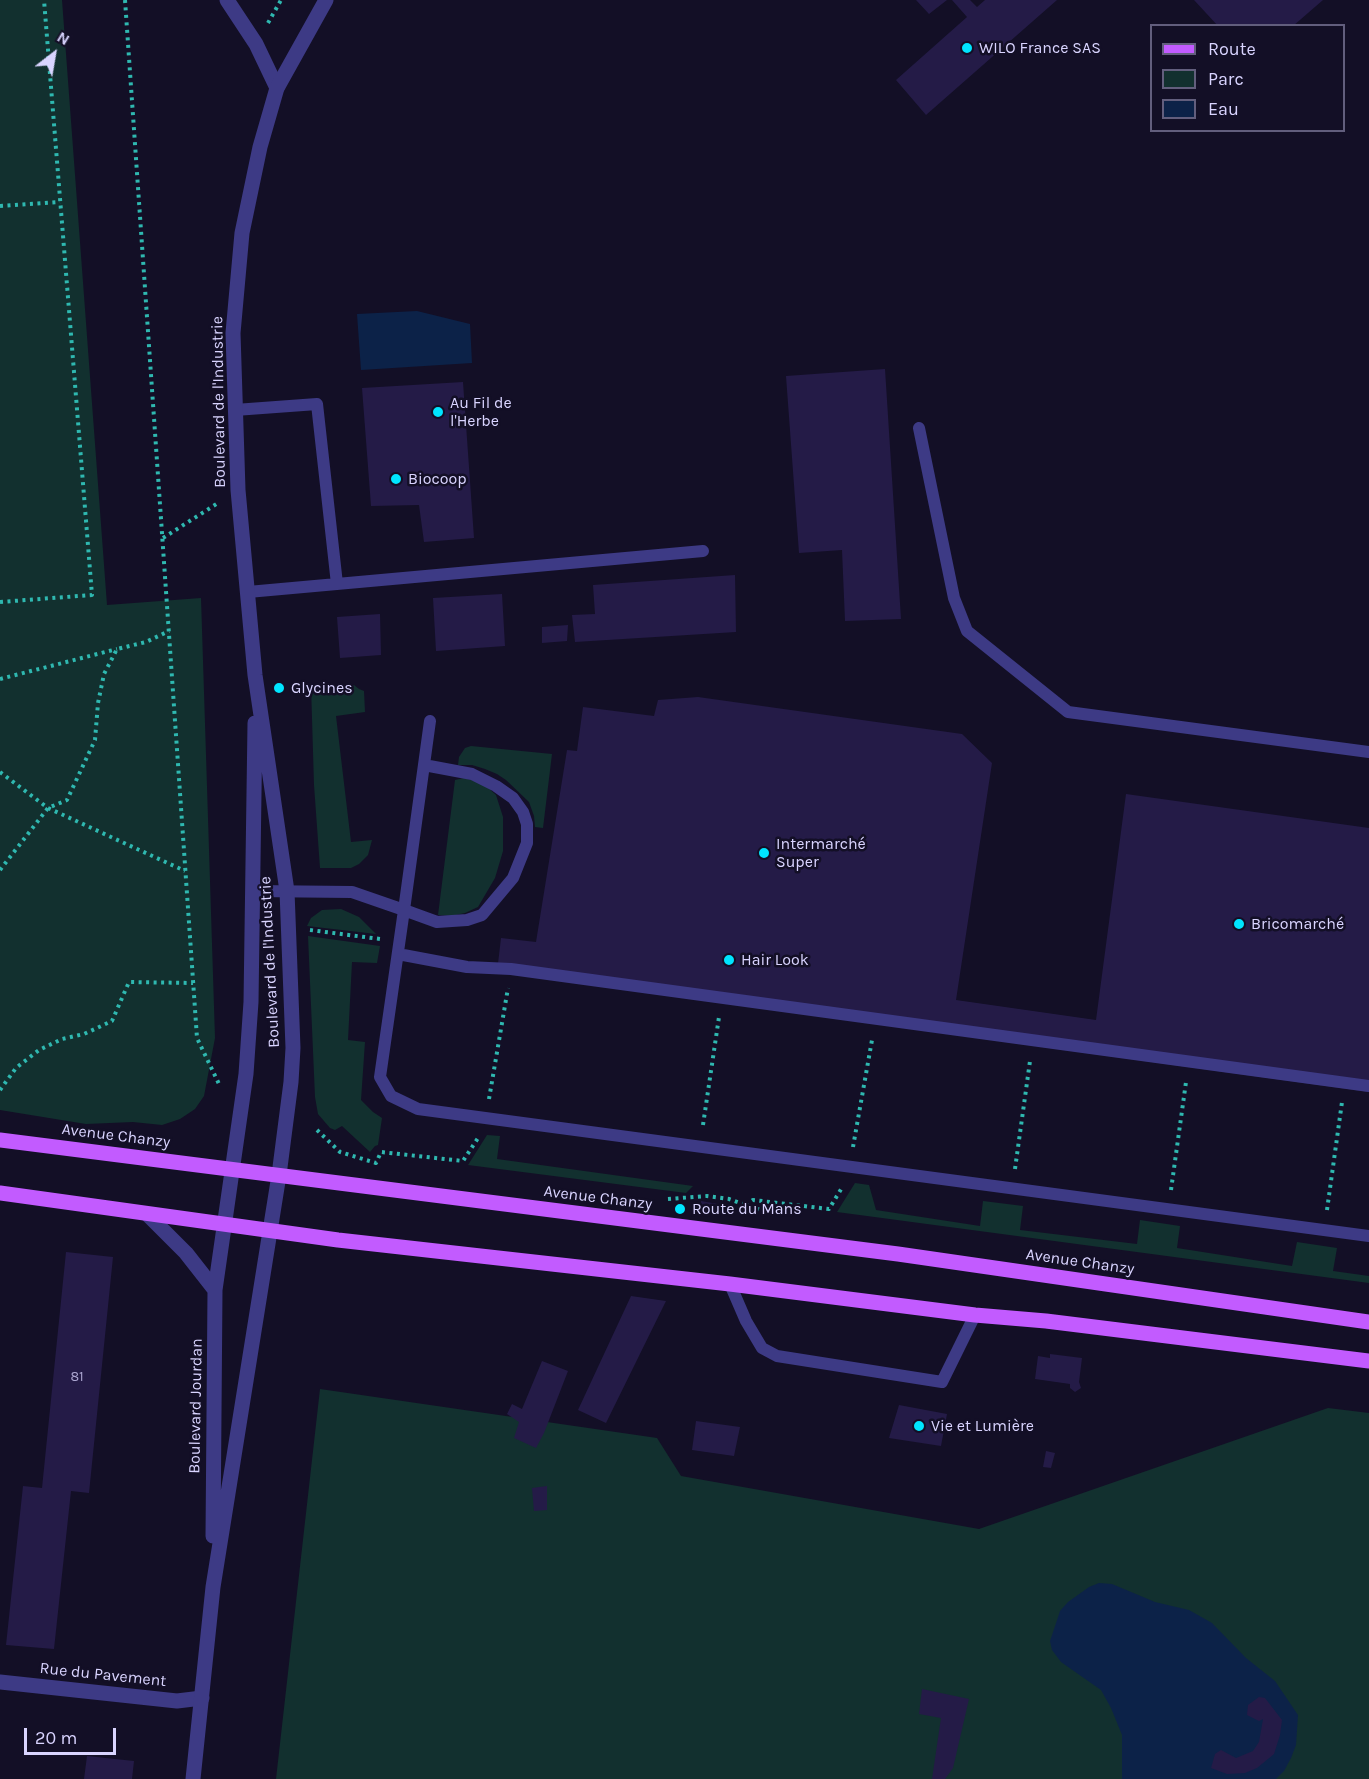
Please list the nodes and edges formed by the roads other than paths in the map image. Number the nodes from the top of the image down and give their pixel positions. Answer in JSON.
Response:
{"nodes":[{"id":1,"x":227,"y":0,"type":"edge"},
{"id":2,"x":326,"y":0,"type":"edge"},
{"id":3,"x":277,"y":88,"type":"junction"},
{"id":4,"x":235,"y":410,"type":"junction"},
{"id":5,"x":919,"y":428,"type":"dead end"},
{"id":6,"x":703,"y":551,"type":"dead end"},
{"id":7,"x":337,"y":584,"type":"junction"},
{"id":8,"x":248,"y":592,"type":"junction"},
{"id":9,"x":255,"y":675,"type":"junction"},
{"id":10,"x":430,"y":721,"type":"dead end"},
{"id":11,"x":1369,"y":752,"type":"edge"},
{"id":12,"x":424,"y":765,"type":"junction"},
{"id":13,"x":253,"y":891,"type":"junction"},
{"id":14,"x":287,"y":891,"type":"junction"},
{"id":15,"x":404,"y":910,"type":"junction"},
{"id":16,"x":398,"y":954,"type":"junction"},
{"id":17,"x":1369,"y":1086,"type":"edge"},
{"id":18,"x":0,"y":1140,"type":"edge"},
{"id":19,"x":233,"y":1169,"type":"junction"},
{"id":20,"x":279,"y":1175,"type":"junction"},
{"id":21,"x":0,"y":1193,"type":"edge"},
{"id":22,"x":148,"y":1215,"type":"junction"},
{"id":23,"x":224,"y":1225,"type":"junction"},
{"id":24,"x":271,"y":1231,"type":"junction"},
{"id":25,"x":1369,"y":1236,"type":"edge"},
{"id":26,"x":730,"y":1284,"type":"junction"},
{"id":27,"x":215,"y":1290,"type":"junction"},
{"id":28,"x":975,"y":1315,"type":"junction"},
{"id":29,"x":1369,"y":1322,"type":"edge"},
{"id":30,"x":1369,"y":1361,"type":"edge"},
{"id":31,"x":213,"y":1587,"type":"junction"},
{"id":32,"x":0,"y":1682,"type":"edge"},
{"id":33,"x":202,"y":1698,"type":"junction"},
{"id":34,"x":193,"y":1779,"type":"edge"}],
"edges":[{"from":1,"to":3,"type":"street"},
{"from":2,"to":3,"type":"street","name":"Boulevard de l'Industrie"},
{"from":3,"to":4,"type":"street","name":"Boulevard de l'Industrie"},
{"from":4,"to":7,"type":"lane"},
{"from":4,"to":8,"type":"street","name":"Boulevard de l'Industrie"},
{"from":5,"to":11,"type":"lane"},
{"from":6,"to":7,"type":"lane"},
{"from":7,"to":8,"type":"lane"},
{"from":8,"to":9,"type":"street","name":"Boulevard de l'Industrie"},
{"from":9,"to":13,"type":"street","name":"Boulevard de l'Industrie"},
{"from":9,"to":14,"type":"street","name":"Boulevard de l'Industrie"},
{"from":10,"to":12,"type":"lane"},
{"from":12,"to":15,"type":"lane"},
{"from":12,"to":15,"type":"lane"},
{"from":13,"to":14,"type":"lane"},
{"from":13,"to":19,"type":"street","name":"Boulevard de l'Industrie"},
{"from":14,"to":15,"type":"lane"},
{"from":14,"to":20,"type":"street","name":"Boulevard de l'Industrie"},
{"from":15,"to":16,"type":"lane"},
{"from":16,"to":17,"type":"lane"},
{"from":16,"to":25,"type":"lane"},
{"from":18,"to":19,"type":"main road","name":"Avenue Chanzy"},
{"from":19,"to":20,"type":"main road","name":"Avenue Chanzy"},
{"from":19,"to":23,"type":"street","name":"Boulevard de l'Industrie"},
{"from":20,"to":24,"type":"street","name":"Boulevard de l'Industrie"},
{"from":20,"to":29,"type":"main road","name":"Avenue Chanzy"},
{"from":21,"to":22,"type":"main road"},
{"from":22,"to":23,"type":"main road"},
{"from":22,"to":27,"type":"street"},
{"from":23,"to":24,"type":"main road"},
{"from":23,"to":27,"type":"street","name":"Boulevard Jourdan"},
{"from":24,"to":26,"type":"main road"},
{"from":24,"to":31,"type":"street","name":"Boulevard Jourdan"},
{"from":26,"to":28,"type":"main road"},
{"from":26,"to":28,"type":"lane"},
{"from":27,"to":31,"type":"street","name":"Boulevard Jourdan"},
{"from":28,"to":30,"type":"main road"},
{"from":31,"to":33,"type":"street","name":"Boulevard Jourdan"},
{"from":32,"to":33,"type":"street","name":"Rue du Pavement"},
{"from":33,"to":34,"type":"street","name":"Boulevard Jourdan"}]}
